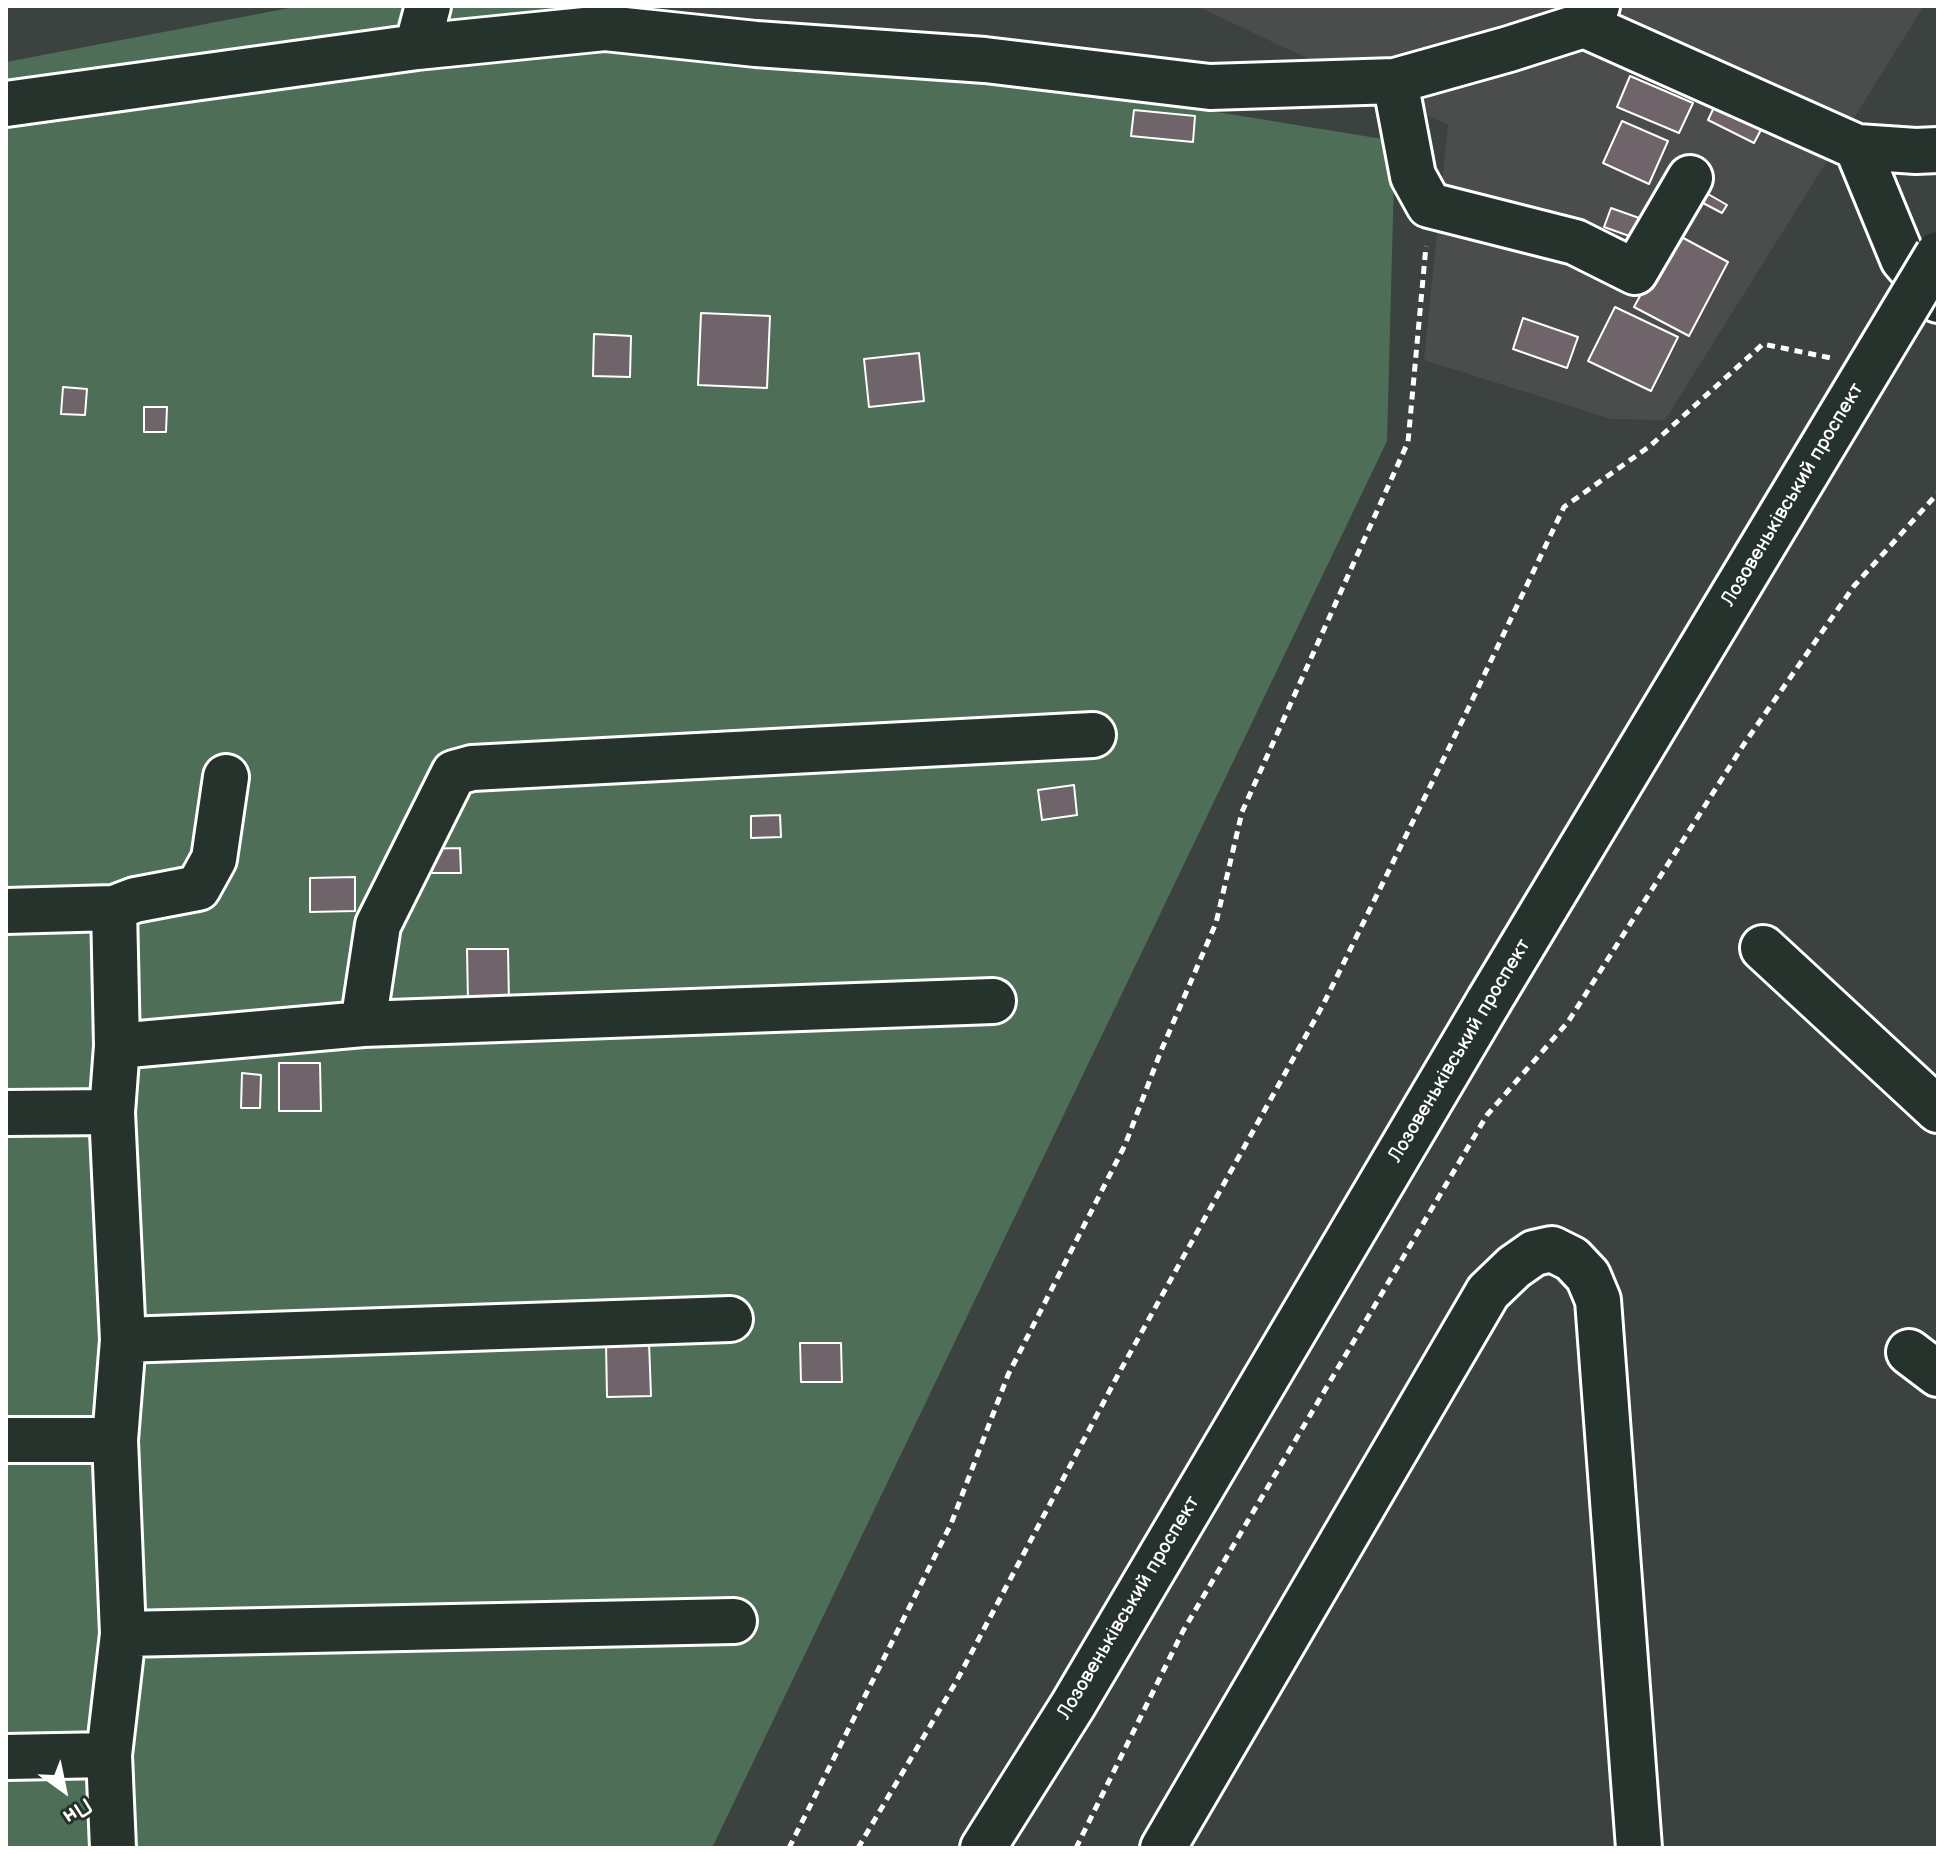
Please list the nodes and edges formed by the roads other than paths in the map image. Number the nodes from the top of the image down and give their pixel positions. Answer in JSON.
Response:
{"nodes":[{"id":1,"x":1590,"y":15,"type":"edge"},
{"id":2,"x":422,"y":26,"type":"edge"},
{"id":3,"x":1395,"y":81,"type":"junction"},
{"id":4,"x":6,"y":104,"type":"edge"},
{"id":5,"x":1857,"y":147,"type":"junction"},
{"id":6,"x":1938,"y":150,"type":"edge"},
{"id":7,"x":1690,"y":178,"type":"dead end"},
{"id":8,"x":1938,"y":254,"type":"edge"},
{"id":9,"x":1938,"y":300,"type":"edge"},
{"id":10,"x":1093,"y":735,"type":"dead end"},
{"id":11,"x":226,"y":777,"type":"dead end"},
{"id":12,"x":114,"y":908,"type":"junction"},
{"id":13,"x":6,"y":911,"type":"edge"},
{"id":14,"x":1763,"y":948,"type":"dead end"},
{"id":15,"x":993,"y":1001,"type":"dead end"},
{"id":16,"x":363,"y":1024,"type":"junction"},
{"id":17,"x":117,"y":1046,"type":"junction"},
{"id":18,"x":1938,"y":1110,"type":"edge"},
{"id":19,"x":112,"y":1112,"type":"junction"},
{"id":20,"x":6,"y":1113,"type":"edge"},
{"id":21,"x":730,"y":1319,"type":"dead end"},
{"id":22,"x":123,"y":1340,"type":"junction"},
{"id":23,"x":6,"y":1440,"type":"edge"},
{"id":24,"x":115,"y":1440,"type":"junction"},
{"id":25,"x":734,"y":1621,"type":"dead end"},
{"id":26,"x":123,"y":1634,"type":"junction"},
{"id":27,"x":1073,"y":1705,"type":"junction"},
{"id":28,"x":109,"y":1755,"type":"junction"},
{"id":29,"x":6,"y":1757,"type":"edge"},
{"id":30,"x":113,"y":1848,"type":"edge"},
{"id":31,"x":961,"y":1848,"type":"edge"},
{"id":32,"x":983,"y":1848,"type":"edge"},
{"id":33,"x":1012,"y":1848,"type":"edge"},
{"id":34,"x":1163,"y":1848,"type":"edge"},
{"id":35,"x":1639,"y":1848,"type":"edge"}],
"edges":[{"from":1,"to":3,"type":"main road"},
{"from":1,"to":5,"type":"main road"},
{"from":2,"to":3,"type":"main road"},
{"from":2,"to":4,"type":"main road"},
{"from":3,"to":7,"type":"main road"},
{"from":5,"to":6,"type":"main road"},
{"from":5,"to":9,"type":"main road"},
{"from":8,"to":27,"type":"main road","name":"Лозовеньківський проспект","bridge":true},
{"from":10,"to":16,"type":"main road"},
{"from":11,"to":12,"type":"main road"},
{"from":12,"to":13,"type":"main road"},
{"from":12,"to":17,"type":"main road"},
{"from":14,"to":18,"type":"main road"},
{"from":15,"to":16,"type":"main road"},
{"from":16,"to":17,"type":"main road"},
{"from":17,"to":19,"type":"main road"},
{"from":19,"to":20,"type":"main road"},
{"from":19,"to":22,"type":"main road"},
{"from":21,"to":22,"type":"main road"},
{"from":22,"to":24,"type":"main road"},
{"from":23,"to":24,"type":"main road"},
{"from":24,"to":26,"type":"main road"},
{"from":25,"to":26,"type":"main road"},
{"from":26,"to":28,"type":"main road"},
{"from":27,"to":31,"type":"main road"},
{"from":27,"to":32,"type":"main road","name":"Лозовеньківський проспект"},
{"from":27,"to":33,"type":"main road"},
{"from":28,"to":29,"type":"main road"},
{"from":28,"to":30,"type":"main road"},
{"from":34,"to":35,"type":"main road"}]}
